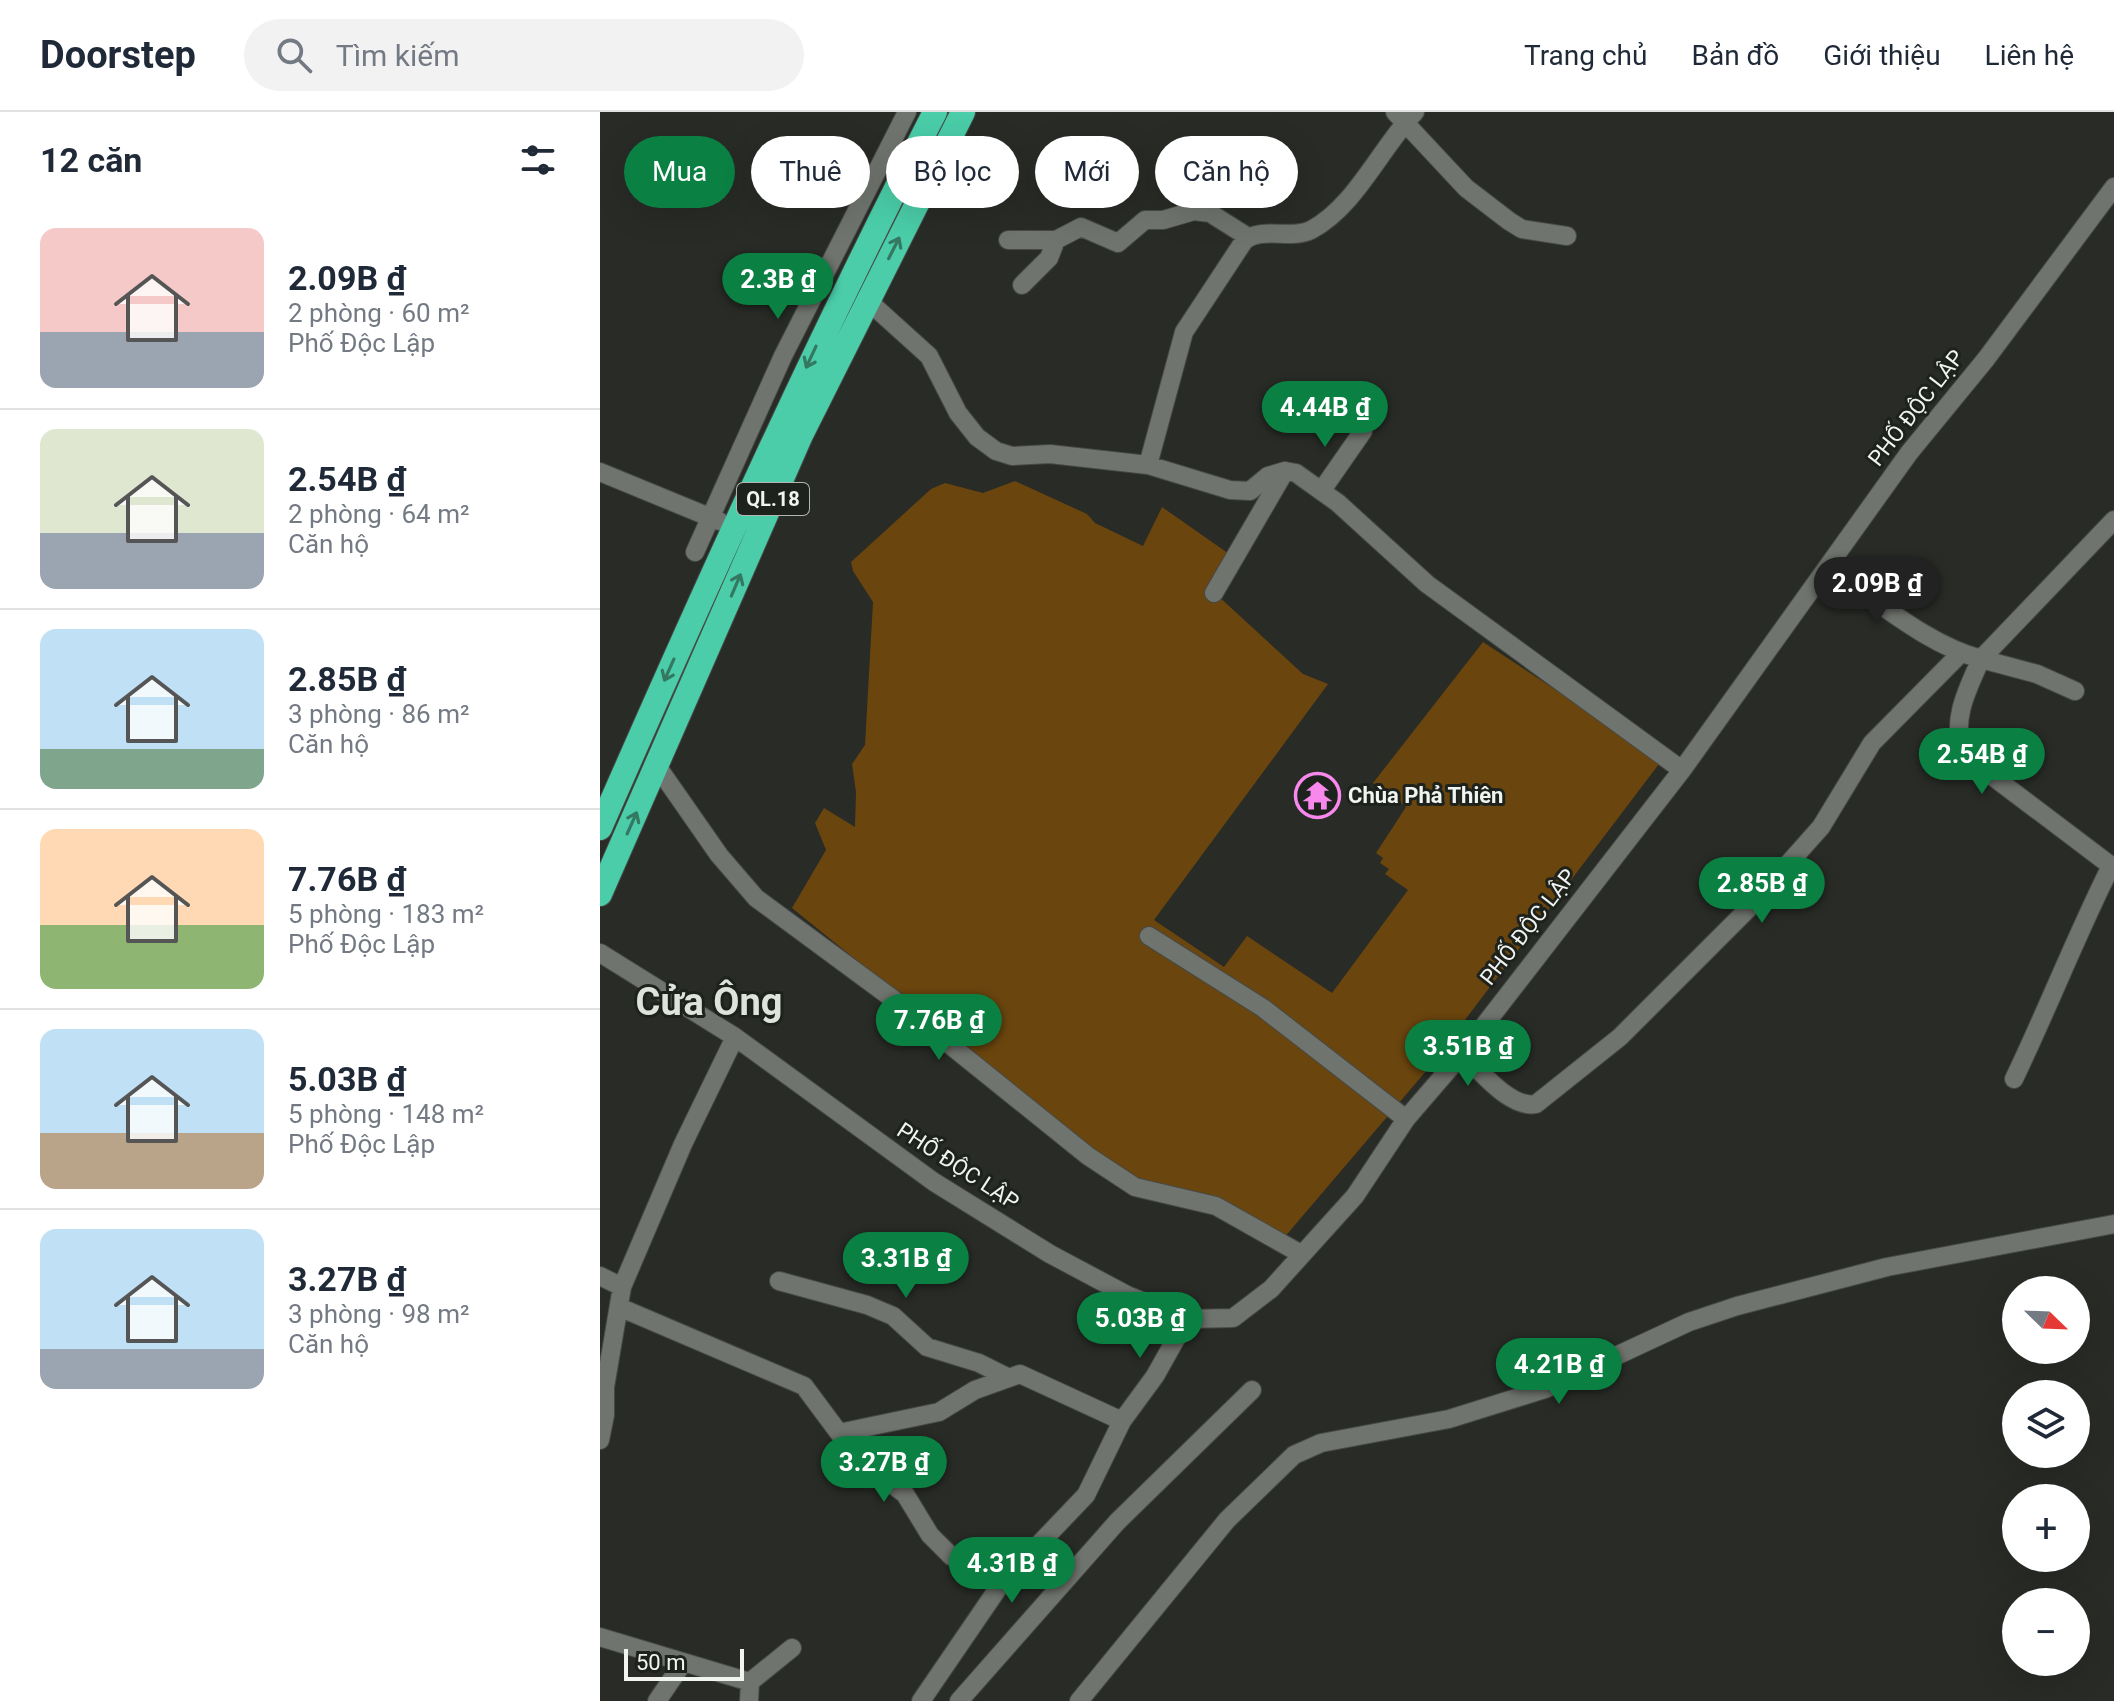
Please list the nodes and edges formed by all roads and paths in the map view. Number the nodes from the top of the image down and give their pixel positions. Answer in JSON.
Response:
{"nodes":[{"id":1,"x":907,"y":112,"type":"edge"},
{"id":2,"x":935,"y":112,"type":"edge"},
{"id":3,"x":963,"y":112,"type":"edge"},
{"id":4,"x":1405,"y":115,"type":"edge"},
{"id":5,"x":2114,"y":187,"type":"edge"},
{"id":6,"x":2106,"y":212,"type":"edge"},
{"id":7,"x":1567,"y":236,"type":"dead end"},
{"id":8,"x":1248,"y":237,"type":"junction"},
{"id":9,"x":1008,"y":240,"type":"dead end"},
{"id":10,"x":1056,"y":240,"type":"junction"},
{"id":11,"x":1022,"y":285,"type":"dead end"},
{"id":12,"x":867,"y":300,"type":"junction"},
{"id":13,"x":1363,"y":431,"type":"dead end"},
{"id":14,"x":1148,"y":465,"type":"junction"},
{"id":15,"x":1285,"y":471,"type":"junction"},
{"id":16,"x":600,"y":472,"type":"edge"},
{"id":17,"x":1322,"y":490,"type":"junction"},
{"id":18,"x":722,"y":522,"type":"junction"},
{"id":19,"x":2110,"y":530,"type":"edge"},
{"id":20,"x":695,"y":552,"type":"dead end"},
{"id":21,"x":1827,"y":568,"type":"junction"},
{"id":22,"x":1214,"y":593,"type":"dead end"},
{"id":23,"x":1956,"y":650,"type":"junction"},
{"id":24,"x":1981,"y":659,"type":"junction"},
{"id":25,"x":2075,"y":691,"type":"dead end"},
{"id":26,"x":657,"y":766,"type":"junction"},
{"id":27,"x":1682,"y":770,"type":"junction"},
{"id":28,"x":600,"y":828,"type":"edge"},
{"id":29,"x":2113,"y":867,"type":"edge"},
{"id":30,"x":600,"y":894,"type":"edge"},
{"id":31,"x":1149,"y":936,"type":"dead end"},
{"id":32,"x":600,"y":953,"type":"edge"},
{"id":33,"x":735,"y":1037,"type":"junction"},
{"id":34,"x":1462,"y":1054,"type":"junction"},
{"id":35,"x":2014,"y":1079,"type":"dead end"},
{"id":36,"x":1406,"y":1119,"type":"junction"},
{"id":37,"x":2114,"y":1224,"type":"edge"},
{"id":38,"x":1301,"y":1254,"type":"junction"},
{"id":39,"x":600,"y":1276,"type":"edge"},
{"id":40,"x":779,"y":1281,"type":"dead end"},
{"id":41,"x":622,"y":1287,"type":"junction"},
{"id":42,"x":619,"y":1307,"type":"junction"},
{"id":43,"x":1187,"y":1319,"type":"junction"},
{"id":44,"x":1007,"y":1377,"type":"junction"},
{"id":45,"x":1252,"y":1390,"type":"dead end"},
{"id":46,"x":1122,"y":1421,"type":"junction"},
{"id":47,"x":839,"y":1433,"type":"junction"},
{"id":48,"x":600,"y":1440,"type":"edge"},
{"id":49,"x":1001,"y":1584,"type":"junction"},
{"id":50,"x":600,"y":1637,"type":"edge"},
{"id":51,"x":792,"y":1648,"type":"dead end"},
{"id":52,"x":683,"y":1663,"type":"junction"},
{"id":53,"x":750,"y":1692,"type":"edge"},
{"id":54,"x":657,"y":1701,"type":"edge"},
{"id":55,"x":921,"y":1701,"type":"edge"},
{"id":56,"x":959,"y":1701,"type":"edge"},
{"id":57,"x":1079,"y":1701,"type":"edge"}],
"edges":[{"from":1,"to":18,"type":"street"},
{"from":2,"to":18,"type":"highway","number":"QL.18","one_way":true},
{"from":12,"to":3,"type":"highway","number":"QL.18","one_way":true},
{"from":4,"to":7,"type":"street"},
{"from":4,"to":8,"type":"street"},
{"from":5,"to":6,"type":"street","name":"PHỐ ĐỘC LẬP"},
{"from":6,"to":21,"type":"street","name":"PHỐ ĐỘC LẬP"},
{"from":8,"to":10,"type":"street"},
{"from":8,"to":14,"type":"street"},
{"from":9,"to":10,"type":"street"},
{"from":10,"to":11,"type":"street"},
{"from":12,"to":14,"type":"street"},
{"from":26,"to":12,"type":"highway","number":"QL.18","one_way":true},
{"from":13,"to":17,"type":"street"},
{"from":14,"to":15,"type":"street"},
{"from":15,"to":17,"type":"street"},
{"from":15,"to":22,"type":"street"},
{"from":16,"to":18,"type":"street"},
{"from":17,"to":27,"type":"street"},
{"from":18,"to":20,"type":"street"},
{"from":18,"to":28,"type":"highway","number":"QL.18","one_way":true},
{"from":19,"to":24,"type":"street"},
{"from":21,"to":23,"type":"street"},
{"from":21,"to":27,"type":"street","name":"PHỐ ĐỘC LẬP"},
{"from":23,"to":24,"type":"street"},
{"from":23,"to":34,"type":"street"},
{"from":24,"to":25,"type":"street"},
{"from":24,"to":29,"type":"street"},
{"from":30,"to":26,"type":"highway","number":"QL.18","one_way":true},
{"from":26,"to":38,"type":"street"},
{"from":27,"to":34,"type":"street","name":"PHỐ ĐỘC LẬP"},
{"from":29,"to":35,"type":"street"},
{"from":31,"to":36,"type":"street"},
{"from":32,"to":33,"type":"street","name":"PHỐ ĐỘC LẬP"},
{"from":33,"to":41,"type":"street"},
{"from":33,"to":43,"type":"street","name":"PHỐ ĐỘC LẬP"},
{"from":34,"to":36,"type":"street","name":"PHỐ ĐỘC LẬP"},
{"from":36,"to":38,"type":"street","name":"PHỐ ĐỘC LẬP"},
{"from":37,"to":57,"type":"street"},
{"from":38,"to":43,"type":"street","name":"PHỐ ĐỘC LẬP"},
{"from":39,"to":41,"type":"street"},
{"from":40,"to":44,"type":"street"},
{"from":41,"to":42,"type":"street"},
{"from":42,"to":47,"type":"street"},
{"from":42,"to":48,"type":"street"},
{"from":43,"to":46,"type":"street"},
{"from":44,"to":46,"type":"street"},
{"from":44,"to":47,"type":"street"},
{"from":45,"to":56,"type":"street"},
{"from":46,"to":49,"type":"street"},
{"from":47,"to":49,"type":"street"},
{"from":49,"to":55,"type":"street"},
{"from":50,"to":52,"type":"street"},
{"from":51,"to":53,"type":"street"},
{"from":52,"to":53,"type":"street"},
{"from":52,"to":54,"type":"street"}]}
